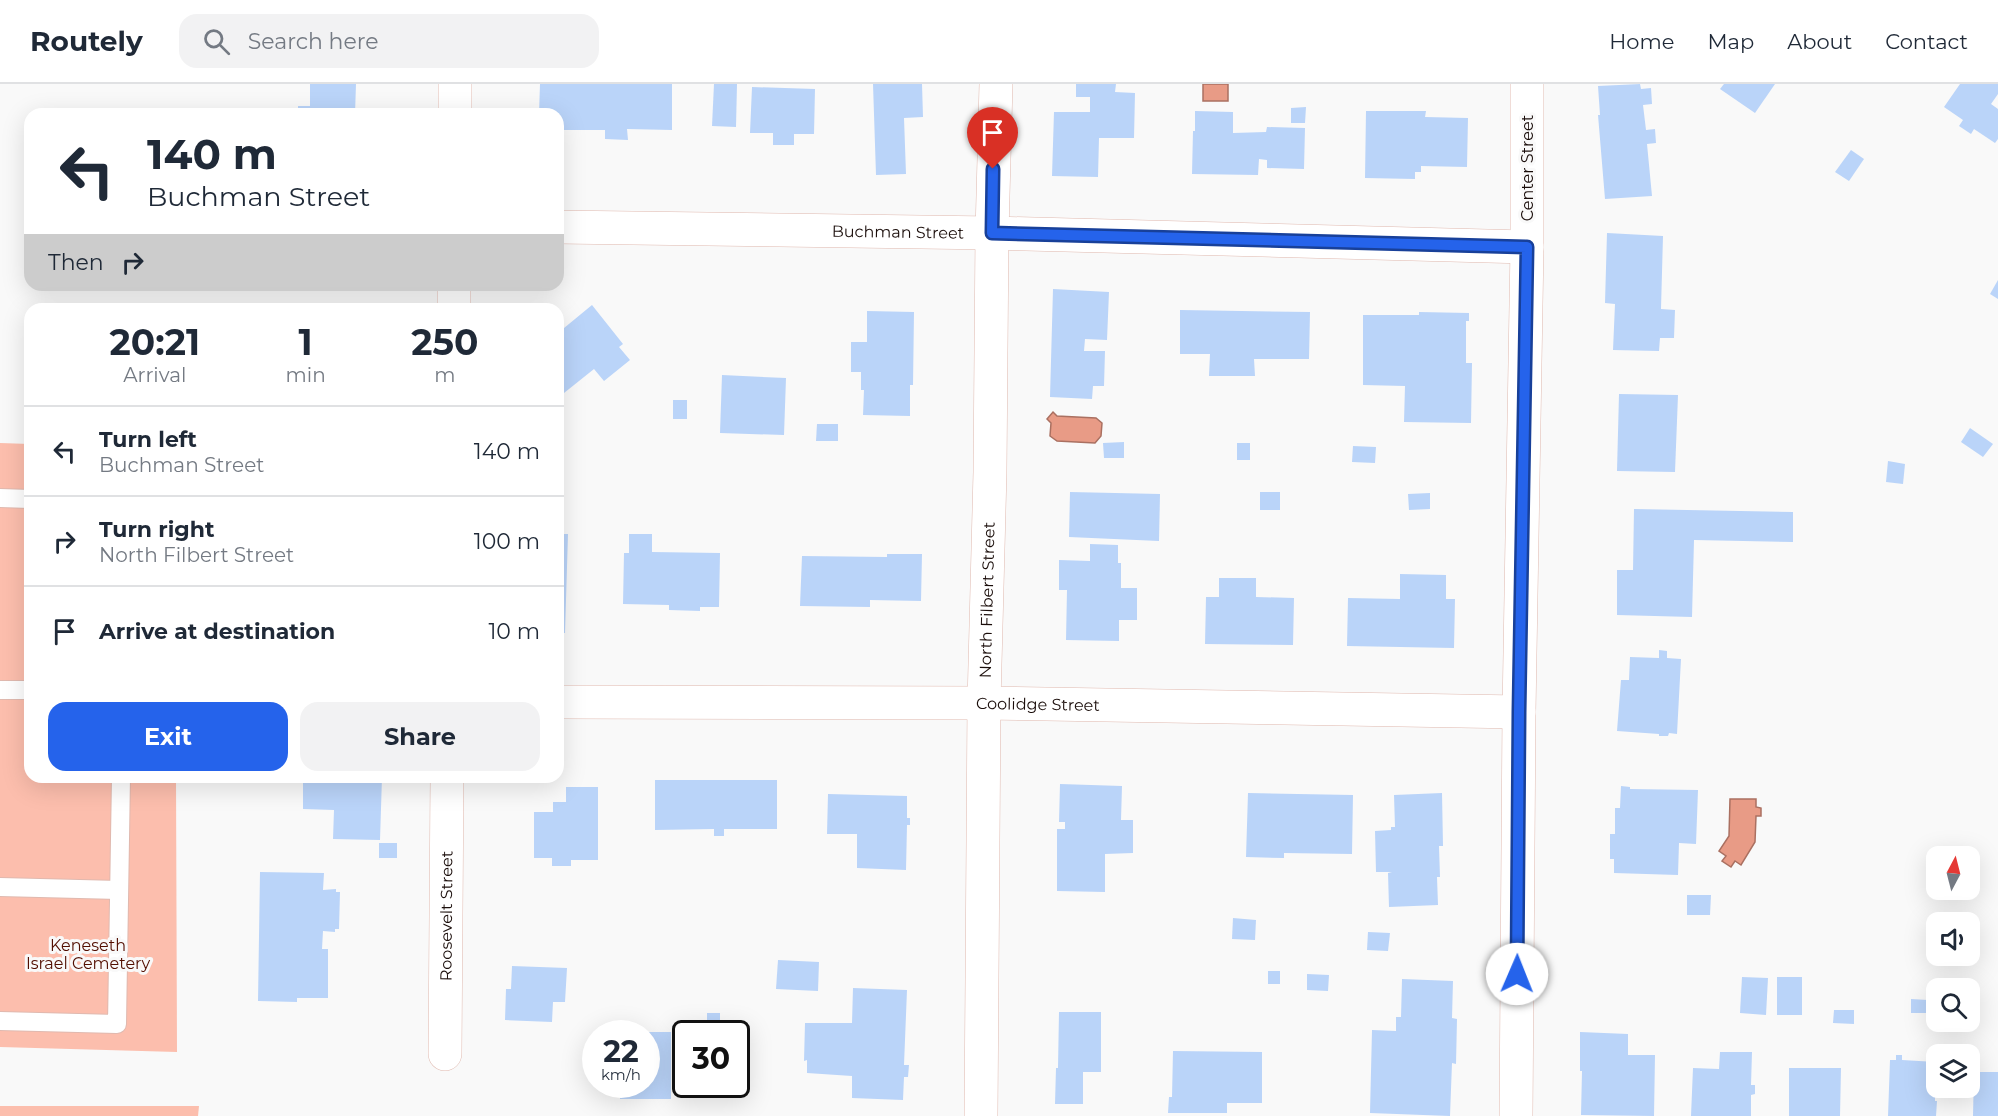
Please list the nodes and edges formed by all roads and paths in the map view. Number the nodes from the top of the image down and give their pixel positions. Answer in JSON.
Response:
{"nodes":[{"id":1,"x":455,"y":84,"type":"edge"},
{"id":2,"x":996,"y":84,"type":"edge"},
{"id":3,"x":1527,"y":84,"type":"edge"},
{"id":4,"x":455,"y":108,"type":"edge"},
{"id":5,"x":564,"y":227,"type":"edge"},
{"id":6,"x":992,"y":233,"type":"junction"},
{"id":7,"x":1527,"y":247,"type":"junction"},
{"id":8,"x":0,"y":498,"type":"edge"},
{"id":9,"x":24,"y":499,"type":"edge"},
{"id":10,"x":0,"y":690,"type":"edge"},
{"id":11,"x":24,"y":690,"type":"edge"},
{"id":12,"x":564,"y":702,"type":"edge"},
{"id":13,"x":984,"y":703,"type":"junction"},
{"id":14,"x":1519,"y":712,"type":"junction"},
{"id":15,"x":121,"y":783,"type":"edge"},
{"id":16,"x":447,"y":783,"type":"edge"},
{"id":17,"x":0,"y":887,"type":"edge"},
{"id":18,"x":119,"y":890,"type":"junction"},
{"id":19,"x":0,"y":1022,"type":"edge"},
{"id":20,"x":445,"y":1054,"type":"dead end"},
{"id":21,"x":981,"y":1116,"type":"edge"},
{"id":22,"x":1516,"y":1116,"type":"edge"}],
"edges":[{"from":1,"to":4,"type":"street"},
{"from":2,"to":6,"type":"street","name":"North Filbert Street"},
{"from":3,"to":7,"type":"street","name":"Center Street"},
{"from":5,"to":6,"type":"street","name":"Buchman Street"},
{"from":6,"to":7,"type":"street","name":"Buchman Street"},
{"from":6,"to":13,"type":"street","name":"North Filbert Street"},
{"from":7,"to":14,"type":"street","name":"Center Street"},
{"from":8,"to":9,"type":"lane"},
{"from":10,"to":11,"type":"lane"},
{"from":12,"to":13,"type":"street","name":"Coolidge Street"},
{"from":13,"to":14,"type":"street","name":"Coolidge Street"},
{"from":13,"to":21,"type":"street","name":"North Filbert Street"},
{"from":14,"to":22,"type":"street","name":"Center Street"},
{"from":15,"to":18,"type":"lane"},
{"from":16,"to":20,"type":"street","name":"Roosevelt Street"},
{"from":17,"to":18,"type":"lane"},
{"from":18,"to":19,"type":"lane"}]}
